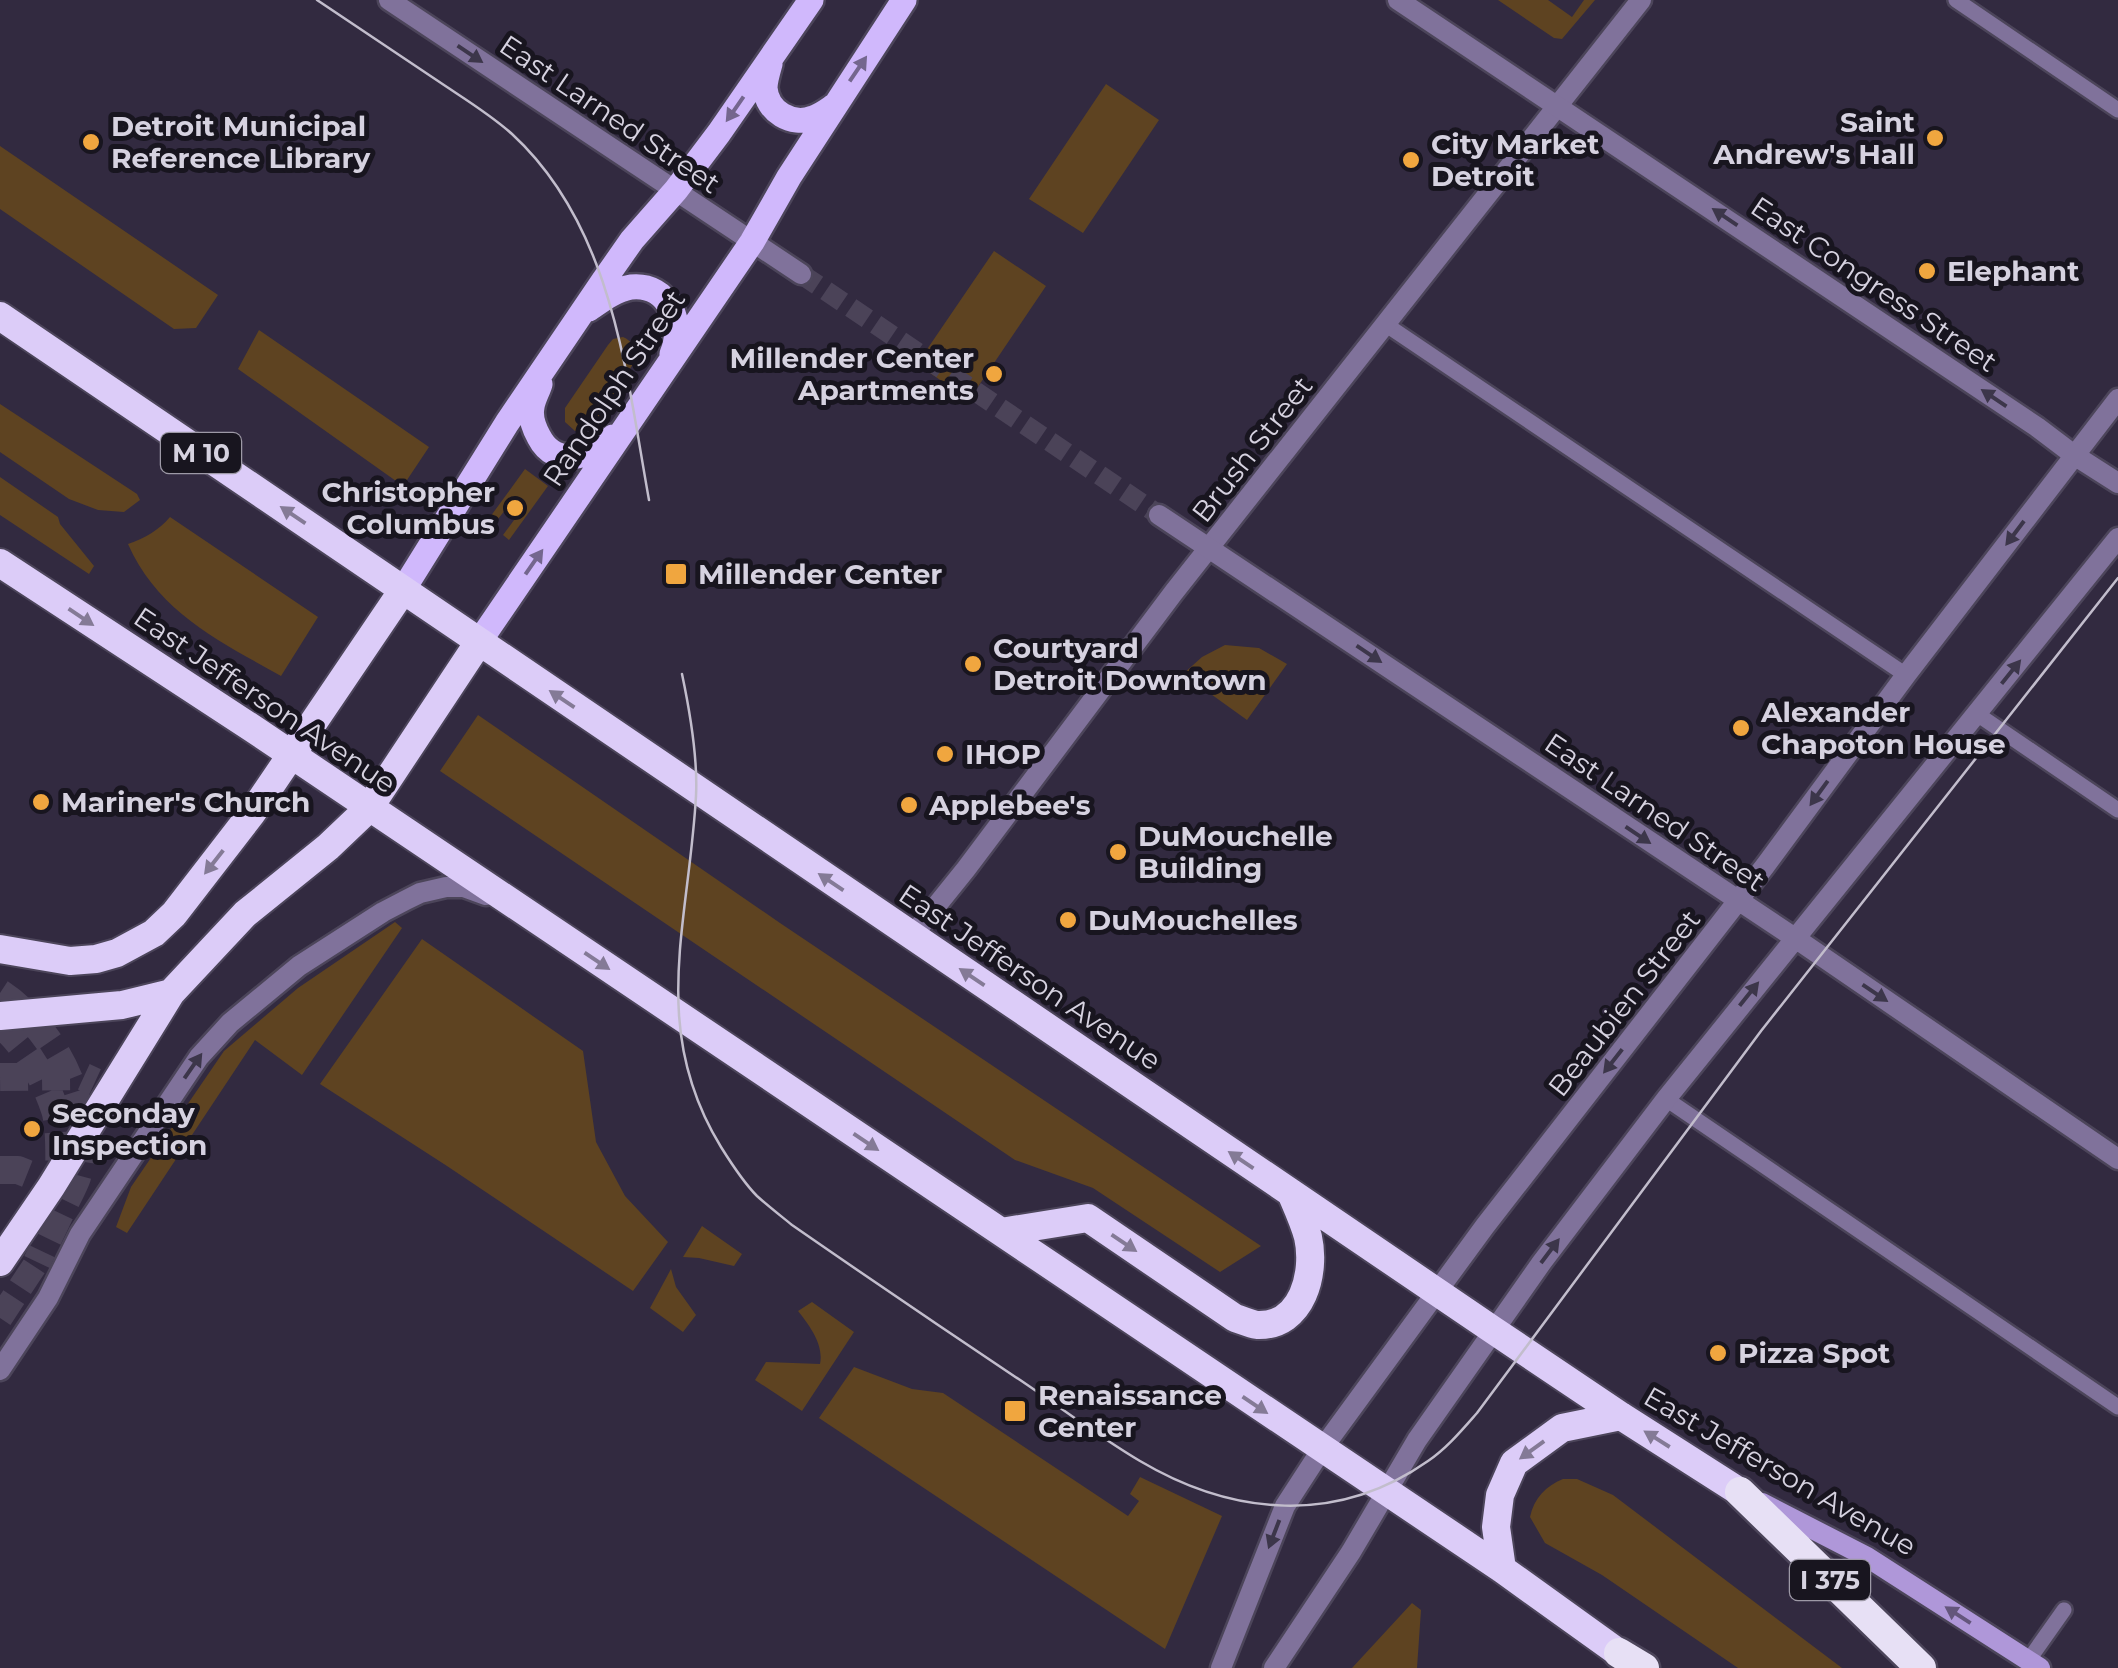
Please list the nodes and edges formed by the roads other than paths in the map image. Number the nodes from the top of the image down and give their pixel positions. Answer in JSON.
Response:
{"nodes":[{"id":1,"x":389,"y":0,"type":"edge"},
{"id":2,"x":811,"y":0,"type":"edge"},
{"id":3,"x":904,"y":0,"type":"edge"},
{"id":4,"x":1398,"y":0,"type":"edge"},
{"id":5,"x":1641,"y":0,"type":"edge"},
{"id":6,"x":1956,"y":0,"type":"edge"},
{"id":7,"x":773,"y":55,"type":"junction"},
{"id":8,"x":1558,"y":105,"type":"junction"},
{"id":9,"x":834,"y":106,"type":"junction"},
{"id":10,"x":2118,"y":110,"type":"edge"},
{"id":11,"x":676,"y":190,"type":"junction"},
{"id":12,"x":752,"y":242,"type":"junction"},
{"id":13,"x":801,"y":274,"type":"tunnel mouth"},
{"id":14,"x":582,"y":314,"type":"junction"},
{"id":15,"x":0,"y":316,"type":"edge"},
{"id":16,"x":1386,"y":324,"type":"junction"},
{"id":17,"x":547,"y":366,"type":"junction"},
{"id":18,"x":664,"y":373,"type":"junction"},
{"id":19,"x":2118,"y":400,"type":"edge"},
{"id":20,"x":632,"y":421,"type":"junction"},
{"id":21,"x":2074,"y":455,"type":"junction"},
{"id":22,"x":2118,"y":483,"type":"edge"},
{"id":23,"x":1159,"y":516,"type":"tunnel mouth"},
{"id":24,"x":2118,"y":538,"type":"edge"},
{"id":25,"x":1209,"y":547,"type":"junction"},
{"id":26,"x":0,"y":563,"type":"edge"},
{"id":27,"x":403,"y":590,"type":"junction"},
{"id":28,"x":479,"y":642,"type":"junction"},
{"id":29,"x":1906,"y":675,"type":"junction"},
{"id":30,"x":1977,"y":714,"type":"junction"},
{"id":31,"x":292,"y":755,"type":"junction"},
{"id":32,"x":369,"y":808,"type":"junction"},
{"id":33,"x":2118,"y":810,"type":"edge"},
{"id":34,"x":1738,"y":902,"type":"junction"},
{"id":35,"x":516,"y":906,"type":"junction"},
{"id":36,"x":912,"y":936,"type":"junction"},
{"id":37,"x":1795,"y":938,"type":"junction"},
{"id":38,"x":0,"y":950,"type":"edge"},
{"id":39,"x":171,"y":993,"type":"junction"},
{"id":40,"x":0,"y":1016,"type":"edge"},
{"id":41,"x":1666,"y":1098,"type":"junction"},
{"id":42,"x":2118,"y":1159,"type":"edge"},
{"id":43,"x":1291,"y":1193,"type":"junction"},
{"id":44,"x":1000,"y":1232,"type":"junction"},
{"id":45,"x":0,"y":1262,"type":"edge"},
{"id":46,"x":1437,"y":1292,"type":"junction"},
{"id":47,"x":1493,"y":1330,"type":"junction"},
{"id":48,"x":0,"y":1370,"type":"edge"},
{"id":49,"x":2118,"y":1407,"type":"edge"},
{"id":50,"x":1621,"y":1416,"type":"junction"},
{"id":51,"x":1322,"y":1450,"type":"junction"},
{"id":52,"x":1386,"y":1492,"type":"junction"},
{"id":53,"x":1740,"y":1492,"type":"junction"},
{"id":54,"x":1502,"y":1570,"type":"junction"},
{"id":55,"x":2064,"y":1610,"type":"dead end"},
{"id":56,"x":1633,"y":1663,"type":"edge"},
{"id":57,"x":2034,"y":1664,"type":"edge"},
{"id":58,"x":1222,"y":1668,"type":"edge"},
{"id":59,"x":1274,"y":1668,"type":"edge"},
{"id":60,"x":1922,"y":1668,"type":"edge"}],
"edges":[{"from":1,"to":11,"type":"street","name":"East Larned Street","one_way":true},
{"from":2,"to":7,"type":"main road"},
{"from":9,"to":3,"type":"main road","name":"Randolph Street","one_way":true},
{"from":4,"to":8,"type":"street","name":"East Congress Street"},
{"from":5,"to":8,"type":"street","name":"Brush Street"},
{"from":6,"to":10,"type":"lane"},
{"from":7,"to":9,"type":"main road"},
{"from":7,"to":11,"type":"main road","one_way":true},
{"from":8,"to":16,"type":"street","name":"Brush Street"},
{"from":21,"to":8,"type":"street","name":"East Congress Street","one_way":true},
{"from":9,"to":12,"type":"main road","name":"Randolph Street"},
{"from":11,"to":12,"type":"street","name":"East Larned Street"},
{"from":11,"to":14,"type":"main road"},
{"from":12,"to":13,"type":"street","name":"East Larned Street"},
{"from":12,"to":18,"type":"main road","name":"Randolph Street"},
{"from":14,"to":17,"type":"main road"},
{"from":14,"to":18,"type":"main road"},
{"from":27,"to":15,"type":"highway","name":"East Jefferson Avenue","number":"M 10","one_way":true},
{"from":16,"to":25,"type":"street","name":"Brush Street"},
{"from":16,"to":29,"type":"lane"},
{"from":17,"to":20,"type":"main road"},
{"from":17,"to":27,"type":"main road"},
{"from":18,"to":20,"type":"main road","name":"Randolph Street"},
{"from":19,"to":21,"type":"street","name":"Beaubien Street"},
{"from":28,"to":20,"type":"main road","name":"Randolph Street","one_way":true},
{"from":21,"to":22,"type":"street","name":"East Congress Street"},
{"from":21,"to":29,"type":"street","name":"Beaubien Street","one_way":true},
{"from":23,"to":25,"type":"street","name":"East Larned Street"},
{"from":30,"to":24,"type":"street","one_way":true},
{"from":25,"to":34,"type":"street","name":"East Larned Street","one_way":true},
{"from":25,"to":36,"type":"street","name":"Brush Street"},
{"from":26,"to":31,"type":"highway","name":"East Jefferson Avenue","one_way":true},
{"from":27,"to":28,"type":"highway","name":"East Jefferson Avenue","number":"M 10"},
{"from":27,"to":31,"type":"highway"},
{"from":28,"to":32,"type":"highway","name":"Randolph Street"},
{"from":36,"to":28,"type":"highway","name":"East Jefferson Avenue","one_way":true},
{"from":29,"to":34,"type":"street","name":"Beaubien Street","one_way":true},
{"from":30,"to":33,"type":"lane"},
{"from":30,"to":37,"type":"street"},
{"from":31,"to":32,"type":"highway","name":"East Jefferson Avenue"},
{"from":31,"to":38,"type":"highway","one_way":true},
{"from":32,"to":35,"type":"highway","name":"East Jefferson Avenue"},
{"from":32,"to":39,"type":"highway","name":"Randolph Street"},
{"from":34,"to":37,"type":"street","name":"East Larned Street"},
{"from":34,"to":46,"type":"street","name":"Beaubien Street","one_way":true},
{"from":35,"to":44,"type":"highway","name":"East Jefferson Avenue","one_way":true},
{"from":48,"to":35,"type":"street","one_way":true},
{"from":43,"to":36,"type":"highway","name":"East Jefferson Avenue","one_way":true},
{"from":41,"to":37,"type":"street","one_way":true},
{"from":37,"to":42,"type":"street","name":"East Larned Street","one_way":true},
{"from":39,"to":40,"type":"highway"},
{"from":39,"to":45,"type":"highway","name":"Randolph Street"},
{"from":47,"to":41,"type":"street","one_way":true},
{"from":41,"to":49,"type":"lane"},
{"from":44,"to":43,"type":"highway","one_way":true},
{"from":43,"to":46,"type":"highway","name":"East Jefferson Avenue"},
{"from":44,"to":51,"type":"highway","name":"East Jefferson Avenue","one_way":true},
{"from":46,"to":47,"type":"highway","name":"East Jefferson Avenue"},
{"from":46,"to":51,"type":"street","name":"Beaubien Street"},
{"from":47,"to":50,"type":"highway","name":"East Jefferson Avenue"},
{"from":47,"to":52,"type":"street"},
{"from":53,"to":50,"type":"highway","name":"East Jefferson Avenue","one_way":true},
{"from":50,"to":54,"type":"highway","one_way":true},
{"from":51,"to":52,"type":"highway","name":"East Jefferson Avenue"},
{"from":51,"to":58,"type":"street","name":"Beaubien Street","one_way":true},
{"from":52,"to":54,"type":"highway","name":"East Jefferson Avenue"},
{"from":52,"to":59,"type":"street"},
{"from":57,"to":53,"type":"main road","name":"East Jefferson Avenue","one_way":true},
{"from":53,"to":60,"type":"highway","number":"I 375"},
{"from":54,"to":56,"type":"highway","name":"East Jefferson Avenue"},
{"from":55,"to":57,"type":"lane"}]}
